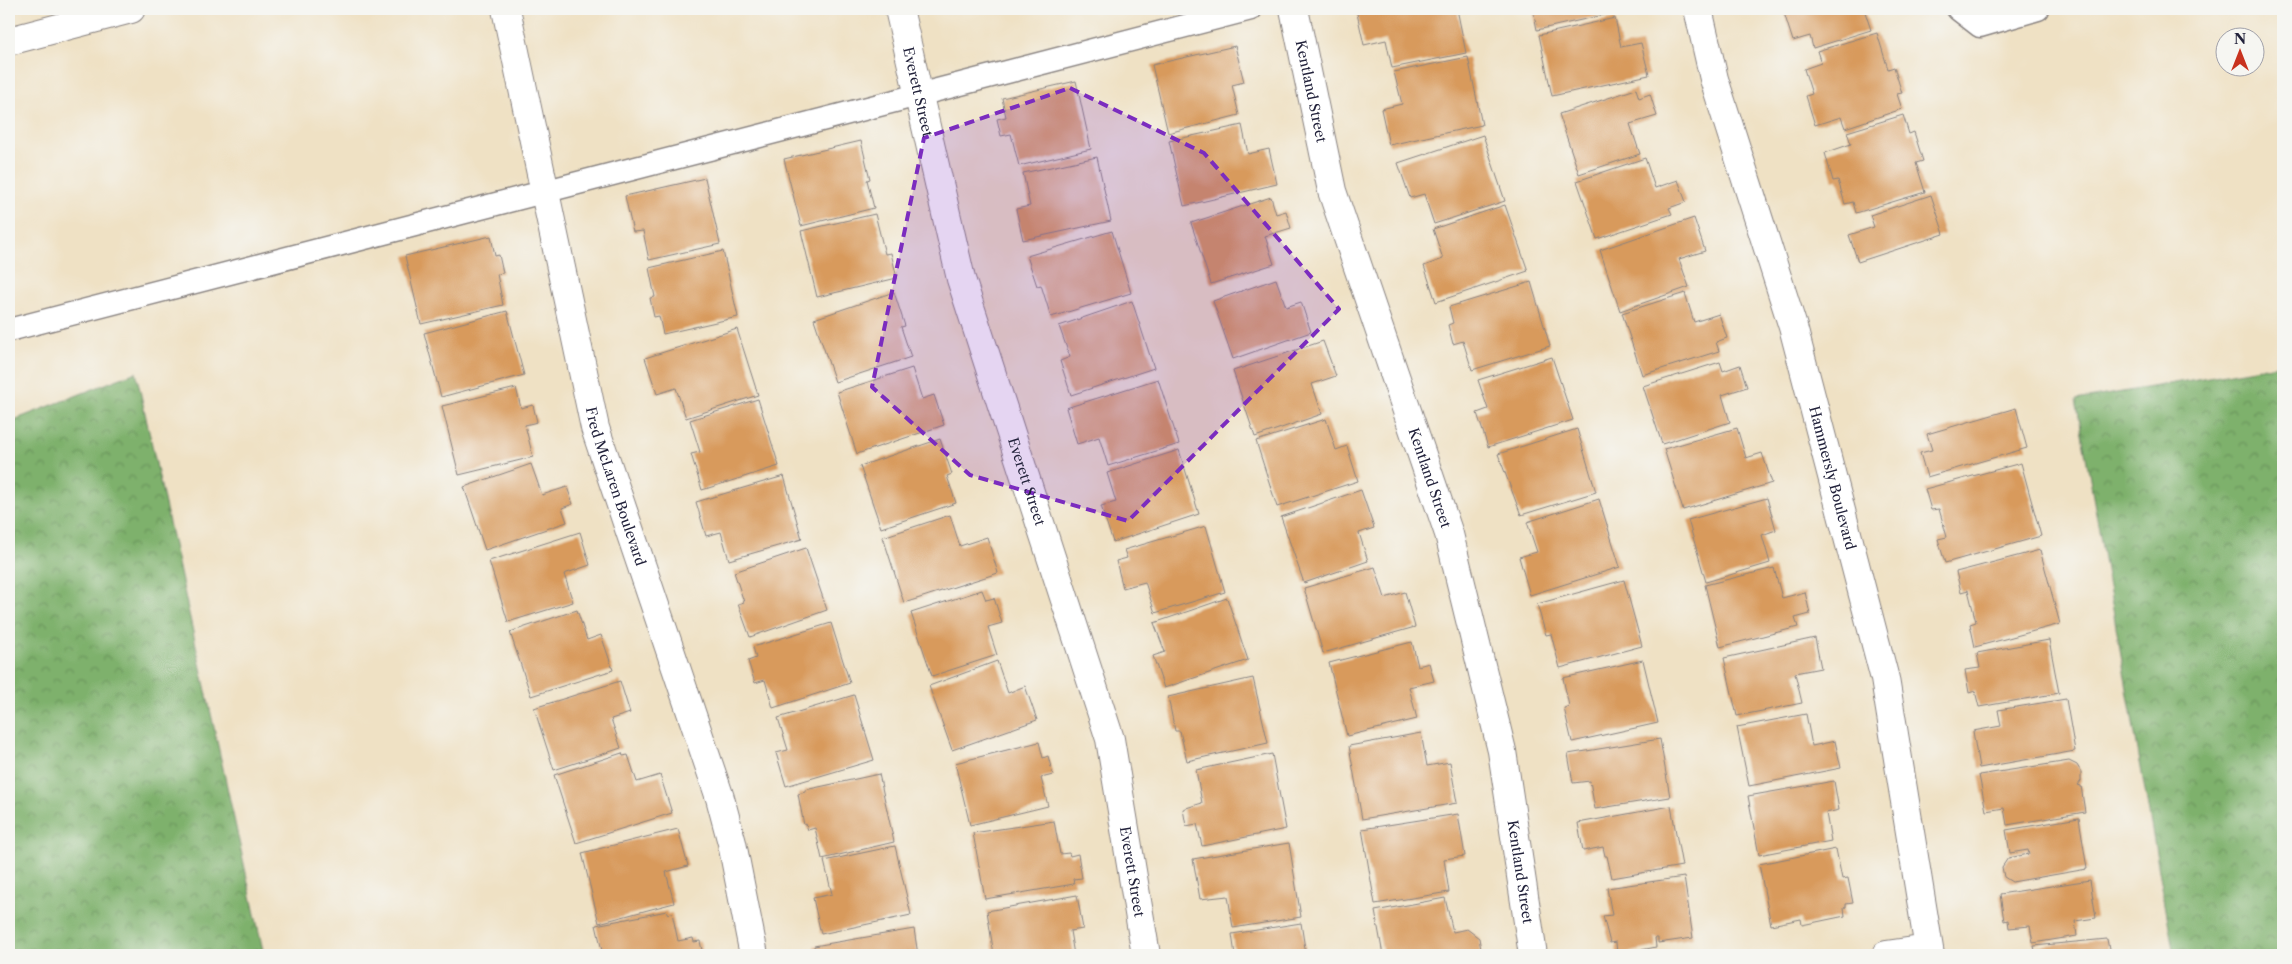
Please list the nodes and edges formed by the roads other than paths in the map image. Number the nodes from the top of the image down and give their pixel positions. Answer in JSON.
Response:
{"nodes":[{"id":1,"x":130,"y":9,"type":"edge"},
{"id":2,"x":506,"y":9,"type":"edge"},
{"id":3,"x":899,"y":9,"type":"edge"},
{"id":4,"x":1251,"y":9,"type":"edge"},
{"id":5,"x":1294,"y":9,"type":"edge"},
{"id":6,"x":1698,"y":9,"type":"edge"},
{"id":7,"x":1958,"y":9,"type":"edge"},
{"id":8,"x":2038,"y":9,"type":"edge"},
{"id":9,"x":101,"y":12,"type":"edge"},
{"id":10,"x":9,"y":41,"type":"edge"},
{"id":11,"x":919,"y":94,"type":"junction"},
{"id":12,"x":544,"y":192,"type":"junction"},
{"id":13,"x":9,"y":330,"type":"edge"},
{"id":14,"x":1929,"y":952,"type":"edge"},
{"id":15,"x":754,"y":955,"type":"edge"},
{"id":16,"x":1146,"y":955,"type":"edge"},
{"id":17,"x":1533,"y":955,"type":"edge"},
{"id":18,"x":1886,"y":955,"type":"edge"}],
"edges":[{"from":1,"to":9,"type":"street"},
{"from":2,"to":12,"type":"street","name":"Fred McLaren Boulevard"},
{"from":3,"to":11,"type":"street","name":"Everett Street"},
{"from":4,"to":11,"type":"lane"},
{"from":5,"to":17,"type":"street","name":"Kentland Street"},
{"from":6,"to":14,"type":"street","name":"Hammersly Boulevard"},
{"from":7,"to":8,"type":"lane"},
{"from":9,"to":10,"type":"street"},
{"from":11,"to":12,"type":"lane"},
{"from":11,"to":16,"type":"street","name":"Everett Street"},
{"from":12,"to":13,"type":"lane"},
{"from":12,"to":15,"type":"street","name":"Fred McLaren Boulevard"},
{"from":14,"to":18,"type":"street"}]}
